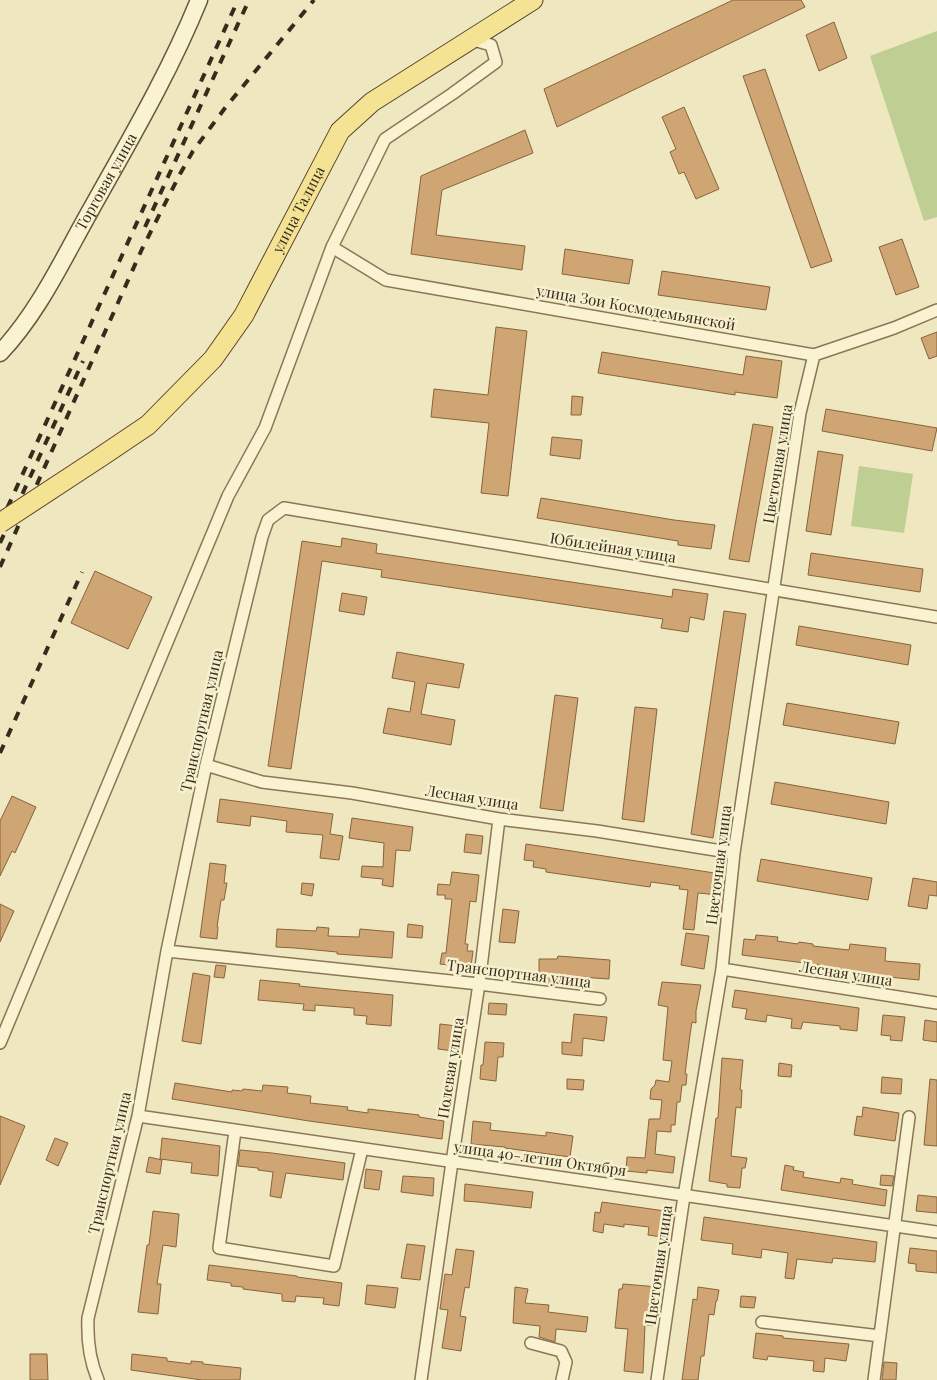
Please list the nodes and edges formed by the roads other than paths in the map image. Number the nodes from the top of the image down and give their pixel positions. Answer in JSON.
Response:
{"nodes":[{"id":1,"x":199,"y":0,"type":"edge"},
{"id":2,"x":533,"y":0,"type":"edge"},
{"id":3,"x":470,"y":39,"type":"junction"},
{"id":4,"x":332,"y":247,"type":"junction"},
{"id":5,"x":937,"y":310,"type":"edge"},
{"id":6,"x":0,"y":354,"type":"edge"},
{"id":7,"x":814,"y":355,"type":"junction"},
{"id":8,"x":284,"y":508,"type":"joint"},
{"id":9,"x":0,"y":523,"type":"edge"},
{"id":10,"x":774,"y":590,"type":"junction"},
{"id":11,"x":937,"y":617,"type":"edge"},
{"id":12,"x":206,"y":765,"type":"junction"},
{"id":13,"x":499,"y":819,"type":"junction"},
{"id":14,"x":734,"y":853,"type":"junction"},
{"id":15,"x":167,"y":951,"type":"junction"},
{"id":16,"x":722,"y":969,"type":"junction"},
{"id":17,"x":479,"y":984,"type":"junction"},
{"id":18,"x":600,"y":998,"type":"dead end"},
{"id":19,"x":937,"y":1003,"type":"edge"},
{"id":20,"x":0,"y":1043,"type":"edge"},
{"id":21,"x":138,"y":1116,"type":"junction"},
{"id":22,"x":909,"y":1117,"type":"dead end"},
{"id":23,"x":236,"y":1131,"type":"junction"},
{"id":24,"x":362,"y":1149,"type":"junction"},
{"id":25,"x":452,"y":1162,"type":"junction"},
{"id":26,"x":684,"y":1196,"type":"junction"},
{"id":27,"x":895,"y":1226,"type":"junction"},
{"id":28,"x":937,"y":1232,"type":"edge"},
{"id":29,"x":762,"y":1322,"type":"dead end"},
{"id":30,"x":880,"y":1336,"type":"junction"},
{"id":31,"x":532,"y":1343,"type":"dead end"},
{"id":32,"x":98,"y":1380,"type":"edge"},
{"id":33,"x":421,"y":1380,"type":"edge"},
{"id":34,"x":562,"y":1380,"type":"edge"},
{"id":35,"x":657,"y":1380,"type":"edge"},
{"id":36,"x":874,"y":1380,"type":"edge"}],
"edges":[{"from":1,"to":6,"type":"street","name":"Торговая улица"},
{"from":2,"to":3,"type":"main road","name":"улица Талица"},
{"from":3,"to":4,"type":"street"},
{"from":3,"to":9,"type":"main road","name":"улица Талица","bridge":true},
{"from":4,"to":7,"type":"street","name":"улица Зои Космодемьянской"},
{"from":4,"to":20,"type":"street"},
{"from":5,"to":7,"type":"street","name":"улица Зои Космодемьянской"},
{"from":7,"to":10,"type":"street","name":"Цветочная улица"},
{"from":8,"to":10,"type":"street","name":"Юбилейная улица"},
{"from":8,"to":12,"type":"street","name":"Транспортная улица"},
{"from":10,"to":11,"type":"street","name":"Юбилейная улица"},
{"from":10,"to":14,"type":"street","name":"Цветочная улица"},
{"from":12,"to":13,"type":"street","name":"Лесная улица"},
{"from":12,"to":15,"type":"street","name":"Транспортная улица"},
{"from":13,"to":14,"type":"street","name":"Лесная улица"},
{"from":13,"to":17,"type":"street","name":"Полевая улица"},
{"from":14,"to":16,"type":"street","name":"Цветочная улица"},
{"from":15,"to":17,"type":"street","name":"Транспортная улица"},
{"from":15,"to":21,"type":"street","name":"Транспортная улица"},
{"from":16,"to":19,"type":"street","name":"Лесная улица"},
{"from":16,"to":26,"type":"street","name":"Цветочная улица"},
{"from":17,"to":18,"type":"street","name":"Транспортная улица"},
{"from":17,"to":25,"type":"street","name":"Полевая улица"},
{"from":21,"to":23,"type":"street","name":"улица 40-летия Октября"},
{"from":21,"to":32,"type":"street","name":"Транспортная улица"},
{"from":22,"to":27,"type":"street"},
{"from":23,"to":24,"type":"street","name":"улица 40-летия Октября"},
{"from":23,"to":24,"type":"street"},
{"from":24,"to":25,"type":"street","name":"улица 40-летия Октября"},
{"from":25,"to":26,"type":"street","name":"улица 40-летия Октября"},
{"from":25,"to":33,"type":"street","name":"Полевая улица"},
{"from":26,"to":27,"type":"street","name":"улица 40-летия Октября"},
{"from":26,"to":35,"type":"street","name":"Цветочная улица"},
{"from":27,"to":28,"type":"street","name":"улица 40-летия Октября"},
{"from":27,"to":30,"type":"street"},
{"from":29,"to":30,"type":"street"},
{"from":30,"to":36,"type":"street"},
{"from":31,"to":34,"type":"street"}]}
